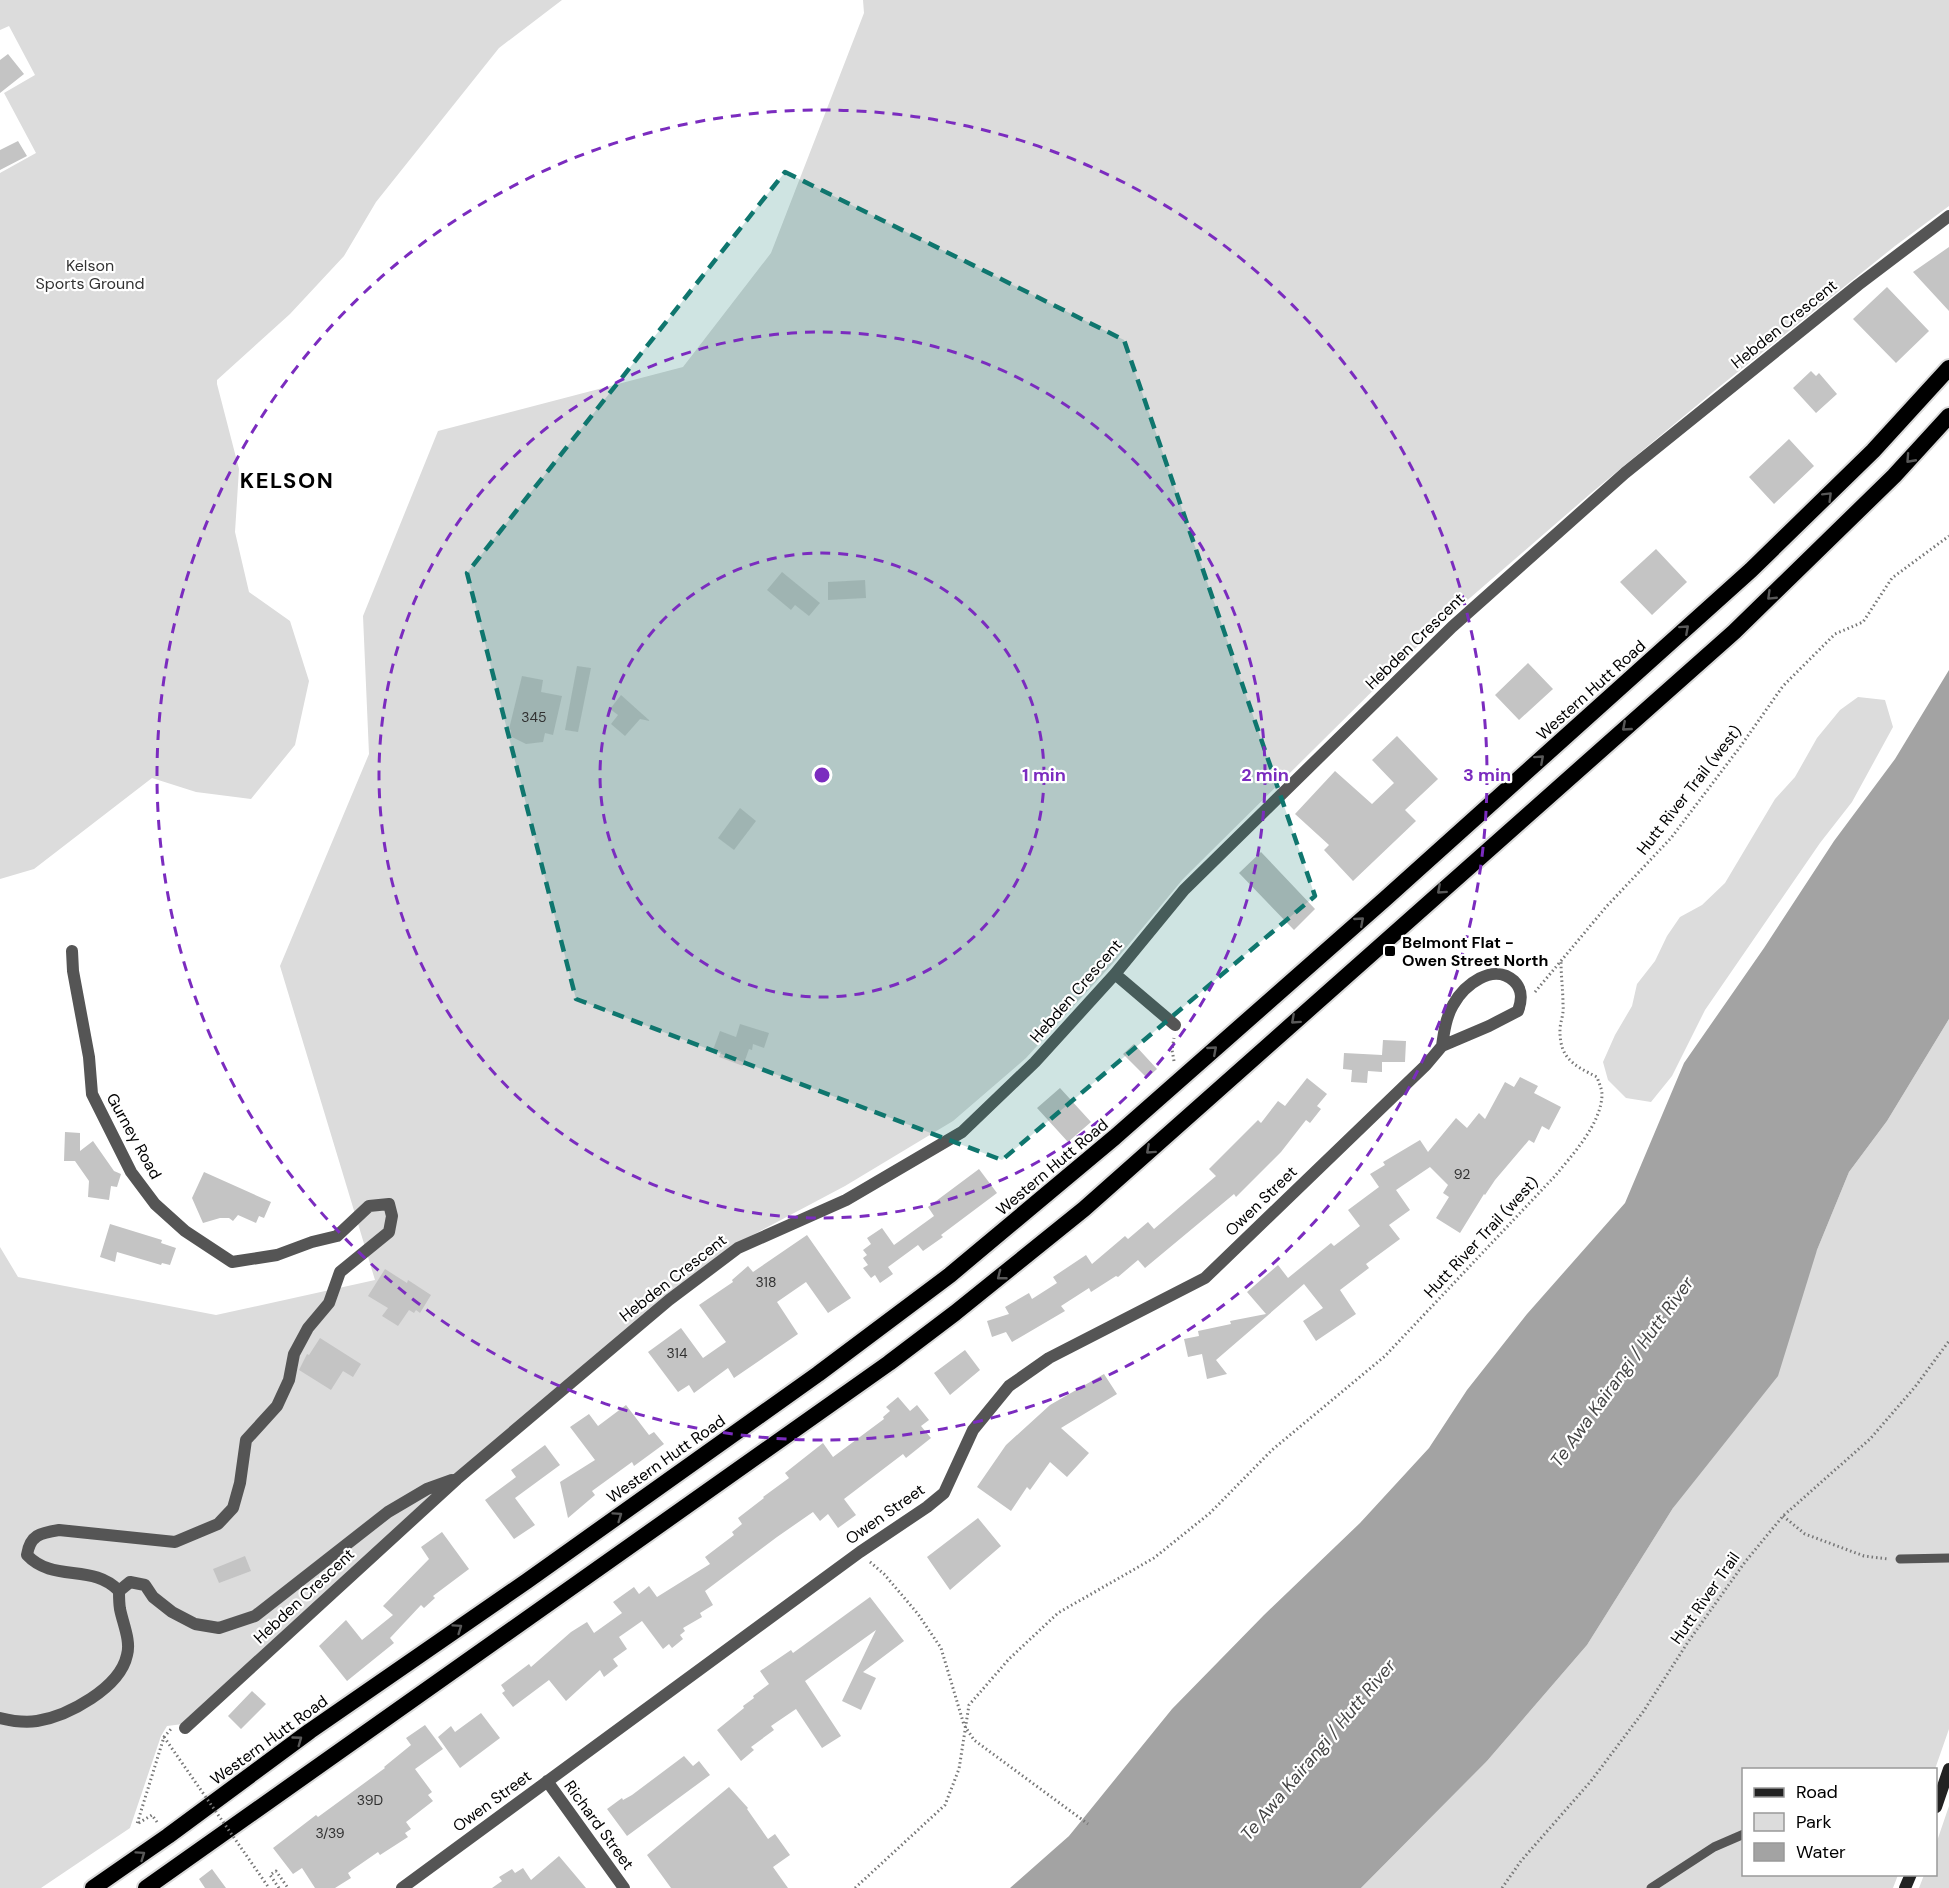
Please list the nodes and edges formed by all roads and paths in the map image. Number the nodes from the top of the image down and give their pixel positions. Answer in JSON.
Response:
{"nodes":[{"id":1,"x":1949,"y":216,"type":"edge"},
{"id":2,"x":1949,"y":368,"type":"edge"},
{"id":3,"x":1949,"y":416,"type":"edge"},
{"id":4,"x":1949,"y":536,"type":"edge"},
{"id":5,"x":72,"y":951,"type":"dead end"},
{"id":6,"x":1561,"y":962,"type":"junction"},
{"id":7,"x":1115,"y":974,"type":"junction"},
{"id":8,"x":1521,"y":1003,"type":"junction"},
{"id":9,"x":1175,"y":1025,"type":"dead end"},
{"id":10,"x":1442,"y":1046,"type":"junction"},
{"id":11,"x":1949,"y":1341,"type":"edge"},
{"id":12,"x":457,"y":1479,"type":"junction"},
{"id":13,"x":1783,"y":1516,"type":"junction"},
{"id":14,"x":860,"y":1552,"type":"junction"},
{"id":15,"x":1949,"y":1558,"type":"edge"},
{"id":16,"x":1900,"y":1559,"type":"joint"},
{"id":17,"x":119,"y":1591,"type":"junction"},
{"id":18,"x":0,"y":1718,"type":"edge"},
{"id":19,"x":964,"y":1725,"type":"junction"},
{"id":20,"x":184,"y":1728,"type":"dead end"},
{"id":21,"x":1949,"y":1769,"type":"edge"},
{"id":22,"x":547,"y":1781,"type":"junction"},
{"id":23,"x":1937,"y":1800,"type":"edge"},
{"id":24,"x":1088,"y":1824,"type":"dead end"},
{"id":25,"x":1742,"y":1834,"type":"edge"},
{"id":26,"x":168,"y":1836,"type":"junction"},
{"id":27,"x":93,"y":1888,"type":"edge"},
{"id":28,"x":146,"y":1888,"type":"edge"},
{"id":29,"x":269,"y":1888,"type":"edge"},
{"id":30,"x":279,"y":1888,"type":"edge"},
{"id":31,"x":288,"y":1888,"type":"edge"},
{"id":32,"x":402,"y":1888,"type":"edge"},
{"id":33,"x":624,"y":1888,"type":"edge"},
{"id":34,"x":855,"y":1888,"type":"edge"},
{"id":35,"x":1502,"y":1888,"type":"edge"},
{"id":36,"x":1651,"y":1888,"type":"edge"}],
"edges":[{"from":1,"to":7,"type":"street","name":"Hebden Crescent"},
{"from":26,"to":2,"type":"highway","name":"Western Hutt Road","one_way":true},
{"from":3,"to":28,"type":"highway","one_way":true},
{"from":4,"to":6,"type":"path","name":"Hutt River Trail (west)"},
{"from":5,"to":17,"type":"street","name":"Gurney Road"},
{"from":6,"to":8,"type":"path"},
{"from":6,"to":19,"type":"path","name":"Hutt River Trail (west)"},
{"from":7,"to":9,"type":"street"},
{"from":7,"to":12,"type":"street","name":"Hebden Crescent"},
{"from":8,"to":10,"type":"street"},
{"from":8,"to":10,"type":"street"},
{"from":10,"to":14,"type":"street","name":"Owen Street"},
{"from":11,"to":13,"type":"path","name":"Hutt River Trail"},
{"from":12,"to":17,"type":"street"},
{"from":12,"to":20,"type":"street","name":"Hebden Crescent"},
{"from":13,"to":16,"type":"path"},
{"from":13,"to":35,"type":"path","name":"Hutt River Trail"},
{"from":14,"to":19,"type":"path"},
{"from":14,"to":22,"type":"street","name":"Owen Street"},
{"from":15,"to":16,"type":"lane"},
{"from":17,"to":18,"type":"street"},
{"from":19,"to":24,"type":"path"},
{"from":19,"to":34,"type":"path","name":"Hutt River Trail (west)"},
{"from":21,"to":23,"type":"main road"},
{"from":22,"to":32,"type":"street","name":"Owen Street"},
{"from":22,"to":33,"type":"street","name":"Richard Street"},
{"from":25,"to":36,"type":"lane"},
{"from":27,"to":26,"type":"highway","name":"Western Hutt Road","one_way":true},
{"from":26,"to":29,"type":"path","bridge":true},
{"from":30,"to":31,"type":"path"}]}
